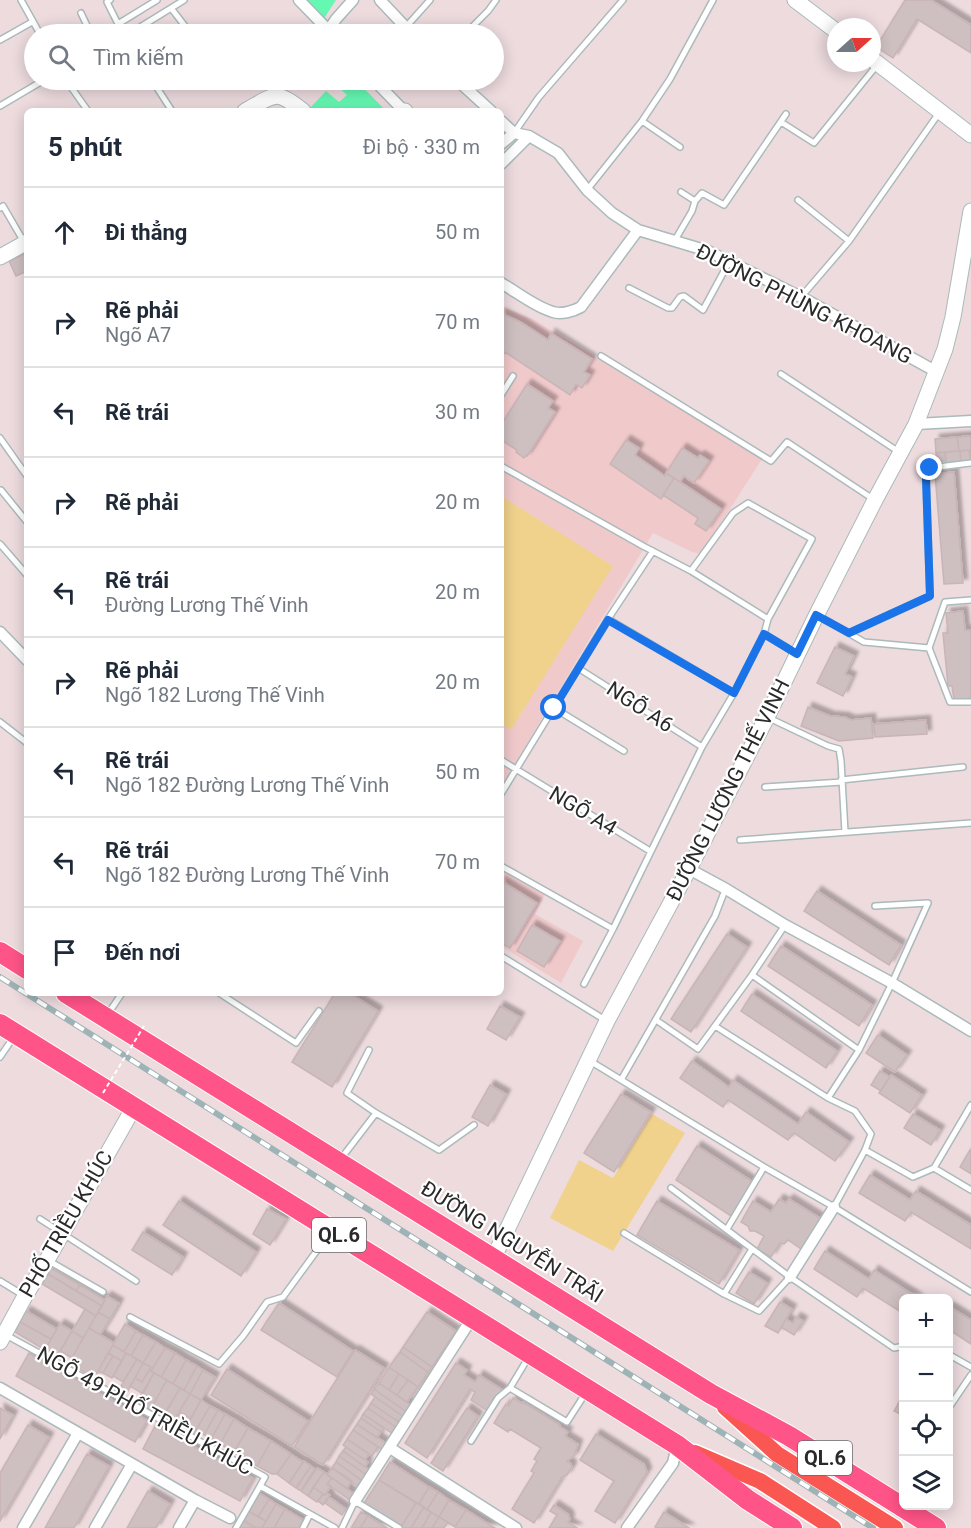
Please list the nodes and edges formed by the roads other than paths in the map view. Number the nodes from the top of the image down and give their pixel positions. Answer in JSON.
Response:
{"nodes":[{"id":1,"x":21,"y":0,"type":"edge"},
{"id":2,"x":110,"y":0,"type":"edge"},
{"id":3,"x":158,"y":0,"type":"edge"},
{"id":4,"x":184,"y":0,"type":"edge"},
{"id":5,"x":299,"y":0,"type":"edge"},
{"id":6,"x":353,"y":0,"type":"edge"},
{"id":7,"x":380,"y":0,"type":"edge"},
{"id":8,"x":430,"y":0,"type":"edge"},
{"id":9,"x":496,"y":0,"type":"edge"},
{"id":10,"x":623,"y":0,"type":"edge"},
{"id":11,"x":713,"y":0,"type":"edge"},
{"id":12,"x":795,"y":0,"type":"edge"},
{"id":13,"x":171,"y":8,"type":"junction"},
{"id":14,"x":81,"y":13,"type":"dead end"},
{"id":15,"x":32,"y":22,"type":"joint"},
{"id":16,"x":28,"y":24,"type":"edge"},
{"id":17,"x":86,"y":24,"type":"edge"},
{"id":18,"x":118,"y":24,"type":"joint"},
{"id":19,"x":145,"y":24,"type":"edge"},
{"id":20,"x":183,"y":24,"type":"edge"},
{"id":21,"x":322,"y":24,"type":"edge"},
{"id":22,"x":334,"y":24,"type":"edge"},
{"id":23,"x":402,"y":24,"type":"edge"},
{"id":24,"x":413,"y":24,"type":"edge"},
{"id":25,"x":474,"y":24,"type":"edge"},
{"id":26,"x":827,"y":25,"type":"edge"},
{"id":27,"x":24,"y":26,"type":"edge"},
{"id":28,"x":0,"y":40,"type":"edge"},
{"id":29,"x":881,"y":67,"type":"edge"},
{"id":30,"x":867,"y":72,"type":"edge"},
{"id":31,"x":28,"y":90,"type":"edge"},
{"id":32,"x":73,"y":90,"type":"edge"},
{"id":33,"x":158,"y":90,"type":"edge"},
{"id":34,"x":383,"y":90,"type":"edge"},
{"id":35,"x":468,"y":90,"type":"edge"},
{"id":36,"x":0,"y":106,"type":"edge"},
{"id":37,"x":86,"y":108,"type":"edge"},
{"id":38,"x":170,"y":108,"type":"edge"},
{"id":39,"x":251,"y":108,"type":"edge"},
{"id":40,"x":299,"y":108,"type":"edge"},
{"id":41,"x":400,"y":108,"type":"edge"},
{"id":42,"x":487,"y":108,"type":"edge"},
{"id":43,"x":940,"y":112,"type":"junction"},
{"id":44,"x":786,"y":114,"type":"dead end"},
{"id":45,"x":642,"y":121,"type":"junction"},
{"id":46,"x":781,"y":122,"type":"junction"},
{"id":47,"x":504,"y":124,"type":"edge"},
{"id":48,"x":514,"y":133,"type":"junction"},
{"id":49,"x":971,"y":135,"type":"edge"},
{"id":50,"x":529,"y":136,"type":"junction"},
{"id":51,"x":504,"y":141,"type":"edge"},
{"id":52,"x":680,"y":147,"type":"dead end"},
{"id":53,"x":504,"y":161,"type":"edge"},
{"id":54,"x":587,"y":190,"type":"junction"},
{"id":55,"x":681,"y":192,"type":"dead end"},
{"id":56,"x":798,"y":200,"type":"dead end"},
{"id":57,"x":695,"y":201,"type":"junction"},
{"id":58,"x":0,"y":208,"type":"edge"},
{"id":59,"x":971,"y":211,"type":"edge"},
{"id":60,"x":638,"y":230,"type":"junction"},
{"id":61,"x":24,"y":240,"type":"edge"},
{"id":62,"x":849,"y":241,"type":"junction"},
{"id":63,"x":674,"y":242,"type":"junction"},
{"id":64,"x":24,"y":244,"type":"edge"},
{"id":65,"x":0,"y":257,"type":"edge"},
{"id":66,"x":729,"y":262,"type":"junction"},
{"id":67,"x":504,"y":285,"type":"edge"},
{"id":68,"x":629,"y":288,"type":"dead end"},
{"id":69,"x":801,"y":297,"type":"junction"},
{"id":70,"x":601,"y":356,"type":"dead end"},
{"id":71,"x":937,"y":372,"type":"junction"},
{"id":72,"x":781,"y":374,"type":"dead end"},
{"id":73,"x":513,"y":376,"type":"dead end"},
{"id":74,"x":504,"y":390,"type":"edge"},
{"id":75,"x":971,"y":421,"type":"edge"},
{"id":76,"x":916,"y":424,"type":"junction"},
{"id":77,"x":0,"y":438,"type":"edge"},
{"id":78,"x":900,"y":453,"type":"junction"},
{"id":79,"x":24,"y":463,"type":"edge"},
{"id":80,"x":971,"y":463,"type":"edge"},
{"id":81,"x":20,"y":466,"type":"junction"},
{"id":82,"x":504,"y":468,"type":"edge"},
{"id":83,"x":24,"y":472,"type":"edge"},
{"id":84,"x":0,"y":490,"type":"edge"},
{"id":85,"x":875,"y":500,"type":"junction"},
{"id":86,"x":24,"y":518,"type":"edge"},
{"id":87,"x":0,"y":543,"type":"edge"},
{"id":88,"x":653,"y":551,"type":"junction"},
{"id":89,"x":24,"y":571,"type":"edge"},
{"id":90,"x":691,"y":571,"type":"junction"},
{"id":91,"x":971,"y":600,"type":"edge"},
{"id":92,"x":816,"y":615,"type":"junction"},
{"id":93,"x":608,"y":620,"type":"junction"},
{"id":94,"x":768,"y":620,"type":"junction"},
{"id":95,"x":0,"y":632,"type":"edge"},
{"id":96,"x":849,"y":633,"type":"junction"},
{"id":97,"x":764,"y":634,"type":"junction"},
{"id":98,"x":928,"y":648,"type":"junction"},
{"id":99,"x":797,"y":654,"type":"junction"},
{"id":100,"x":24,"y":657,"type":"edge"},
{"id":101,"x":578,"y":668,"type":"junction"},
{"id":102,"x":734,"y":693,"type":"junction"},
{"id":103,"x":971,"y":702,"type":"edge"},
{"id":104,"x":554,"y":708,"type":"junction"},
{"id":105,"x":767,"y":717,"type":"junction"},
{"id":106,"x":0,"y":722,"type":"edge"},
{"id":107,"x":24,"y":741,"type":"edge"},
{"id":108,"x":702,"y":747,"type":"junction"},
{"id":109,"x":624,"y":751,"type":"dead end"},
{"id":110,"x":504,"y":762,"type":"edge"},
{"id":111,"x":963,"y":767,"type":"dead end"},
{"id":112,"x":516,"y":770,"type":"junction"},
{"id":113,"x":842,"y":781,"type":"junction"},
{"id":114,"x":765,"y":787,"type":"dead end"},
{"id":115,"x":504,"y":789,"type":"edge"},
{"id":116,"x":971,"y":823,"type":"edge"},
{"id":117,"x":845,"y":832,"type":"junction"},
{"id":118,"x":741,"y":840,"type":"dead end"},
{"id":119,"x":650,"y":851,"type":"junction"},
{"id":120,"x":504,"y":868,"type":"edge"},
{"id":121,"x":689,"y":869,"type":"junction"},
{"id":122,"x":726,"y":889,"type":"junction"},
{"id":123,"x":875,"y":906,"type":"dead end"},
{"id":124,"x":785,"y":925,"type":"junction"},
{"id":125,"x":613,"y":929,"type":"junction"},
{"id":126,"x":0,"y":952,"type":"edge"},
{"id":127,"x":504,"y":958,"type":"edge"},
{"id":128,"x":24,"y":967,"type":"edge"},
{"id":129,"x":752,"y":975,"type":"junction"},
{"id":130,"x":892,"y":983,"type":"junction"},
{"id":131,"x":584,"y":984,"type":"dead end"},
{"id":132,"x":71,"y":996,"type":"edge"},
{"id":133,"x":120,"y":996,"type":"edge"},
{"id":134,"x":224,"y":996,"type":"edge"},
{"id":135,"x":319,"y":1011,"type":"dead end"},
{"id":136,"x":106,"y":1018,"type":"junction"},
{"id":137,"x":656,"y":1020,"type":"junction"},
{"id":138,"x":607,"y":1021,"type":"junction"},
{"id":139,"x":715,"y":1026,"type":"junction"},
{"id":140,"x":8,"y":1029,"type":"edge"},
{"id":141,"x":971,"y":1031,"type":"edge"},
{"id":142,"x":369,"y":1050,"type":"dead end"},
{"id":143,"x":859,"y":1050,"type":"junction"},
{"id":144,"x":0,"y":1057,"type":"edge"},
{"id":145,"x":588,"y":1060,"type":"junction"},
{"id":146,"x":621,"y":1080,"type":"junction"},
{"id":147,"x":828,"y":1098,"type":"junction"},
{"id":148,"x":971,"y":1106,"type":"edge"},
{"id":149,"x":134,"y":1107,"type":"junction"},
{"id":150,"x":376,"y":1113,"type":"junction"},
{"id":151,"x":968,"y":1116,"type":"edge"},
{"id":152,"x":474,"y":1125,"type":"dead end"},
{"id":153,"x":865,"y":1150,"type":"junction"},
{"id":154,"x":339,"y":1162,"type":"junction"},
{"id":155,"x":764,"y":1167,"type":"junction"},
{"id":156,"x":934,"y":1168,"type":"junction"},
{"id":157,"x":671,"y":1188,"type":"dead end"},
{"id":158,"x":971,"y":1190,"type":"edge"},
{"id":159,"x":834,"y":1207,"type":"junction"},
{"id":160,"x":40,"y":1219,"type":"dead end"},
{"id":161,"x":727,"y":1229,"type":"junction"},
{"id":162,"x":331,"y":1230,"type":"junction"},
{"id":163,"x":62,"y":1233,"type":"junction"},
{"id":164,"x":624,"y":1233,"type":"dead end"},
{"id":165,"x":753,"y":1249,"type":"junction"},
{"id":166,"x":494,"y":1259,"type":"junction"},
{"id":167,"x":47,"y":1260,"type":"junction"},
{"id":168,"x":790,"y":1277,"type":"junction"},
{"id":169,"x":0,"y":1281,"type":"edge"},
{"id":170,"x":136,"y":1281,"type":"dead end"},
{"id":171,"x":103,"y":1292,"type":"dead end"},
{"id":172,"x":971,"y":1292,"type":"edge"},
{"id":173,"x":724,"y":1294,"type":"junction"},
{"id":174,"x":25,"y":1296,"type":"junction"},
{"id":175,"x":130,"y":1317,"type":"dead end"},
{"id":176,"x":472,"y":1318,"type":"junction"},
{"id":177,"x":2,"y":1338,"type":"edge"},
{"id":178,"x":899,"y":1347,"type":"edge"},
{"id":179,"x":531,"y":1354,"type":"junction"},
{"id":180,"x":953,"y":1357,"type":"edge"},
{"id":181,"x":971,"y":1367,"type":"edge"},
{"id":182,"x":971,"y":1375,"type":"edge"},
{"id":183,"x":0,"y":1388,"type":"edge"},
{"id":184,"x":510,"y":1388,"type":"junction"},
{"id":185,"x":588,"y":1390,"type":"junction"},
{"id":186,"x":711,"y":1394,"type":"junction"},
{"id":187,"x":953,"y":1402,"type":"edge"},
{"id":188,"x":78,"y":1433,"type":"junction"},
{"id":189,"x":471,"y":1441,"type":"dead end"},
{"id":190,"x":677,"y":1445,"type":"junction"},
{"id":191,"x":390,"y":1448,"type":"junction"},
{"id":192,"x":132,"y":1464,"type":"junction"},
{"id":193,"x":260,"y":1486,"type":"junction"},
{"id":194,"x":195,"y":1500,"type":"junction"},
{"id":195,"x":355,"y":1502,"type":"junction"},
{"id":196,"x":310,"y":1514,"type":"junction"},
{"id":197,"x":233,"y":1523,"type":"edge"},
{"id":198,"x":23,"y":1528,"type":"edge"},
{"id":199,"x":94,"y":1528,"type":"edge"},
{"id":200,"x":179,"y":1528,"type":"edge"},
{"id":201,"x":303,"y":1528,"type":"edge"},
{"id":202,"x":335,"y":1528,"type":"edge"},
{"id":203,"x":342,"y":1528,"type":"edge"},
{"id":204,"x":399,"y":1528,"type":"edge"},
{"id":205,"x":516,"y":1528,"type":"edge"},
{"id":206,"x":627,"y":1528,"type":"edge"},
{"id":207,"x":792,"y":1528,"type":"edge"},
{"id":208,"x":833,"y":1528,"type":"edge"},
{"id":209,"x":895,"y":1528,"type":"edge"},
{"id":210,"x":936,"y":1528,"type":"edge"}],
"edges":[{"from":1,"to":15,"type":"lane"},
{"from":2,"to":18,"type":"lane"},
{"from":3,"to":18,"type":"lane"},
{"from":4,"to":13,"type":"lane"},
{"from":5,"to":21,"type":"street"},
{"from":6,"to":22,"type":"street"},
{"from":7,"to":23,"type":"street"},
{"from":8,"to":24,"type":"lane"},
{"from":9,"to":25,"type":"lane"},
{"from":10,"to":48,"type":"lane"},
{"from":11,"to":45,"type":"lane"},
{"from":12,"to":26,"type":"street"},
{"from":13,"to":19,"type":"lane"},
{"from":13,"to":20,"type":"lane"},
{"from":14,"to":17,"type":"lane"},
{"from":15,"to":16,"type":"lane"},
{"from":27,"to":28,"type":"lane"},
{"from":29,"to":43,"type":"street"},
{"from":30,"to":46,"type":"lane"},
{"from":31,"to":36,"type":"lane"},
{"from":32,"to":37,"type":"lane"},
{"from":33,"to":38,"type":"lane"},
{"from":34,"to":41,"type":"street"},
{"from":35,"to":42,"type":"street"},
{"from":39,"to":40,"type":"street"},
{"from":43,"to":49,"type":"street"},
{"from":43,"to":62,"type":"lane"},
{"from":44,"to":46,"type":"lane"},
{"from":45,"to":52,"type":"lane"},
{"from":45,"to":54,"type":"lane"},
{"from":46,"to":57,"type":"lane"},
{"from":47,"to":48,"type":"street"},
{"from":48,"to":50,"type":"street","name":"ĐƯỜNG PHÙNG KHOANG"},
{"from":48,"to":51,"type":"street"},
{"from":50,"to":53,"type":"street"},
{"from":50,"to":54,"type":"street","name":"ĐƯỜNG PHÙNG KHOANG"},
{"from":54,"to":60,"type":"street","name":"ĐƯỜNG PHÙNG KHOANG"},
{"from":55,"to":57,"type":"lane"},
{"from":56,"to":62,"type":"lane"},
{"from":57,"to":63,"type":"lane"},
{"from":58,"to":61,"type":"lane"},
{"from":59,"to":71,"type":"street","name":"ĐƯỜNG LƯƠNG THẾ VINH"},
{"from":60,"to":63,"type":"street","name":"ĐƯỜNG PHÙNG KHOANG"},
{"from":60,"to":67,"type":"street"},
{"from":62,"to":69,"type":"lane"},
{"from":63,"to":66,"type":"street","name":"ĐƯỜNG PHÙNG KHOANG"},
{"from":64,"to":65,"type":"street"},
{"from":66,"to":68,"type":"lane"},
{"from":66,"to":69,"type":"street","name":"ĐƯỜNG PHÙNG KHOANG"},
{"from":69,"to":71,"type":"street","name":"ĐƯỜNG PHÙNG KHOANG"},
{"from":70,"to":85,"type":"lane"},
{"from":71,"to":76,"type":"street","name":"ĐƯỜNG LƯƠNG THẾ VINH"},
{"from":72,"to":78,"type":"lane"},
{"from":73,"to":74,"type":"lane"},
{"from":75,"to":76,"type":"street"},
{"from":76,"to":78,"type":"street","name":"ĐƯỜNG LƯƠNG THẾ VINH"},
{"from":77,"to":81,"type":"lane"},
{"from":78,"to":85,"type":"street","name":"ĐƯỜNG LƯƠNG THẾ VINH"},
{"from":79,"to":81,"type":"lane"},
{"from":80,"to":96,"type":"lane"},
{"from":81,"to":83,"type":"lane"},
{"from":82,"to":88,"type":"lane"},
{"from":84,"to":86,"type":"lane"},
{"from":85,"to":92,"type":"street","name":"ĐƯỜNG LƯƠNG THẾ VINH"},
{"from":87,"to":89,"type":"lane"},
{"from":88,"to":90,"type":"lane"},
{"from":88,"to":93,"type":"lane"},
{"from":90,"to":94,"type":"lane"},
{"from":90,"to":94,"type":"lane"},
{"from":91,"to":98,"type":"lane"},
{"from":92,"to":96,"type":"lane"},
{"from":92,"to":99,"type":"street","name":"ĐƯỜNG LƯƠNG THẾ VINH"},
{"from":93,"to":101,"type":"lane"},
{"from":93,"to":102,"type":"lane"},
{"from":94,"to":97,"type":"lane"},
{"from":95,"to":100,"type":"street"},
{"from":96,"to":98,"type":"lane"},
{"from":97,"to":99,"type":"lane"},
{"from":97,"to":102,"type":"lane"},
{"from":98,"to":103,"type":"lane"},
{"from":99,"to":105,"type":"street","name":"ĐƯỜNG LƯƠNG THẾ VINH"},
{"from":101,"to":104,"type":"lane"},
{"from":101,"to":108,"type":"lane","name":"NGÕ A6"},
{"from":102,"to":108,"type":"lane"},
{"from":104,"to":109,"type":"lane"},
{"from":104,"to":112,"type":"lane"},
{"from":105,"to":113,"type":"lane"},
{"from":105,"to":121,"type":"street","name":"ĐƯỜNG LƯƠNG THẾ VINH"},
{"from":106,"to":107,"type":"lane"},
{"from":108,"to":119,"type":"lane"},
{"from":110,"to":112,"type":"lane","name":"NGÕ A4"},
{"from":111,"to":113,"type":"lane"},
{"from":112,"to":115,"type":"lane"},
{"from":112,"to":119,"type":"lane","name":"NGÕ A4"},
{"from":113,"to":114,"type":"lane"},
{"from":113,"to":117,"type":"lane"},
{"from":116,"to":117,"type":"lane"},
{"from":117,"to":118,"type":"lane"},
{"from":119,"to":125,"type":"lane"},
{"from":120,"to":125,"type":"lane"},
{"from":121,"to":122,"type":"street"},
{"from":121,"to":138,"type":"street","name":"ĐƯỜNG LƯƠNG THẾ VINH"},
{"from":122,"to":124,"type":"street"},
{"from":122,"to":137,"type":"lane"},
{"from":123,"to":130,"type":"lane"},
{"from":124,"to":129,"type":"lane"},
{"from":124,"to":130,"type":"street"},
{"from":125,"to":131,"type":"lane"},
{"from":126,"to":128,"type":"highway"},
{"from":127,"to":138,"type":"lane"},
{"from":129,"to":139,"type":"lane"},
{"from":129,"to":143,"type":"lane"},
{"from":130,"to":141,"type":"street"},
{"from":130,"to":143,"type":"lane"},
{"from":132,"to":136,"type":"highway","name":"ĐƯỜNG NGUYỄN TRÃI","number":"QL.6"},
{"from":133,"to":136,"type":"lane"},
{"from":134,"to":135,"type":"lane"},
{"from":136,"to":154,"type":"highway","name":"ĐƯỜNG NGUYỄN TRÃI","number":"QL.6"},
{"from":137,"to":139,"type":"lane"},
{"from":137,"to":146,"type":"lane"},
{"from":138,"to":145,"type":"street","name":"ĐƯỜNG LƯƠNG THẾ VINH"},
{"from":139,"to":147,"type":"lane"},
{"from":140,"to":144,"type":"lane"},
{"from":140,"to":149,"type":"highway","number":"QL.6"},
{"from":142,"to":150,"type":"lane"},
{"from":143,"to":147,"type":"lane"},
{"from":145,"to":146,"type":"lane"},
{"from":145,"to":166,"type":"street","name":"ĐƯỜNG LƯƠNG THẾ VINH"},
{"from":146,"to":155,"type":"lane"},
{"from":147,"to":153,"type":"lane"},
{"from":148,"to":151,"type":"lane"},
{"from":149,"to":162,"type":"highway","number":"QL.6"},
{"from":149,"to":163,"type":"street","name":"PHỐ TRIỀU KHÚC"},
{"from":150,"to":152,"type":"lane"},
{"from":150,"to":154,"type":"lane"},
{"from":151,"to":156,"type":"lane"},
{"from":153,"to":156,"type":"lane"},
{"from":153,"to":159,"type":"lane"},
{"from":154,"to":166,"type":"highway","name":"ĐƯỜNG NGUYỄN TRÃI","number":"QL.6"},
{"from":155,"to":159,"type":"lane"},
{"from":155,"to":161,"type":"lane"},
{"from":156,"to":158,"type":"lane"},
{"from":157,"to":161,"type":"lane"},
{"from":159,"to":168,"type":"street"},
{"from":159,"to":172,"type":"lane"},
{"from":160,"to":163,"type":"lane"},
{"from":161,"to":165,"type":"lane"},
{"from":162,"to":175,"type":"lane"},
{"from":162,"to":176,"type":"highway","number":"QL.6"},
{"from":163,"to":167,"type":"street","name":"PHỐ TRIỀU KHÚC"},
{"from":163,"to":170,"type":"lane"},
{"from":164,"to":173,"type":"lane"},
{"from":165,"to":168,"type":"lane"},
{"from":165,"to":173,"type":"lane"},
{"from":166,"to":186,"type":"highway","name":"ĐƯỜNG NGUYỄN TRÃI","number":"QL.6"},
{"from":167,"to":171,"type":"lane"},
{"from":167,"to":174,"type":"street","name":"PHỐ TRIỀU KHÚC"},
{"from":168,"to":173,"type":"lane"},
{"from":168,"to":178,"type":"lane"},
{"from":169,"to":174,"type":"lane"},
{"from":174,"to":177,"type":"street","name":"PHỐ TRIỀU KHÚC"},
{"from":176,"to":179,"type":"highway","number":"QL.6"},
{"from":176,"to":191,"type":"street"},
{"from":177,"to":193,"type":"lane","name":"NGÕ 49 PHỐ TRIỀU KHÚC"},
{"from":179,"to":184,"type":"lane"},
{"from":179,"to":185,"type":"highway","number":"QL.6"},
{"from":180,"to":181,"type":"lane"},
{"from":182,"to":187,"type":"lane"},
{"from":183,"to":188,"type":"street"},
{"from":184,"to":185,"type":"lane"},
{"from":184,"to":189,"type":"lane"},
{"from":185,"to":190,"type":"highway","number":"QL.6"},
{"from":186,"to":209,"type":"main road"},
{"from":186,"to":210,"type":"highway","name":"ĐƯỜNG NGUYỄN TRÃI","number":"QL.6"},
{"from":188,"to":192,"type":"street"},
{"from":188,"to":198,"type":"street"},
{"from":190,"to":206,"type":"street"},
{"from":190,"to":207,"type":"highway","number":"QL.6"},
{"from":190,"to":208,"type":"main road"},
{"from":191,"to":195,"type":"street"},
{"from":191,"to":205,"type":"street"},
{"from":192,"to":194,"type":"street"},
{"from":192,"to":199,"type":"street"},
{"from":193,"to":196,"type":"lane","name":"NGÕ 49 PHỐ TRIỀU KHÚC"},
{"from":193,"to":197,"type":"lane"},
{"from":194,"to":197,"type":"street"},
{"from":194,"to":200,"type":"street"},
{"from":195,"to":203,"type":"lane"},
{"from":195,"to":204,"type":"lane"},
{"from":196,"to":201,"type":"lane"},
{"from":196,"to":202,"type":"lane","name":"NGÕ 49 PHỐ TRIỀU KHÚC"}]}
